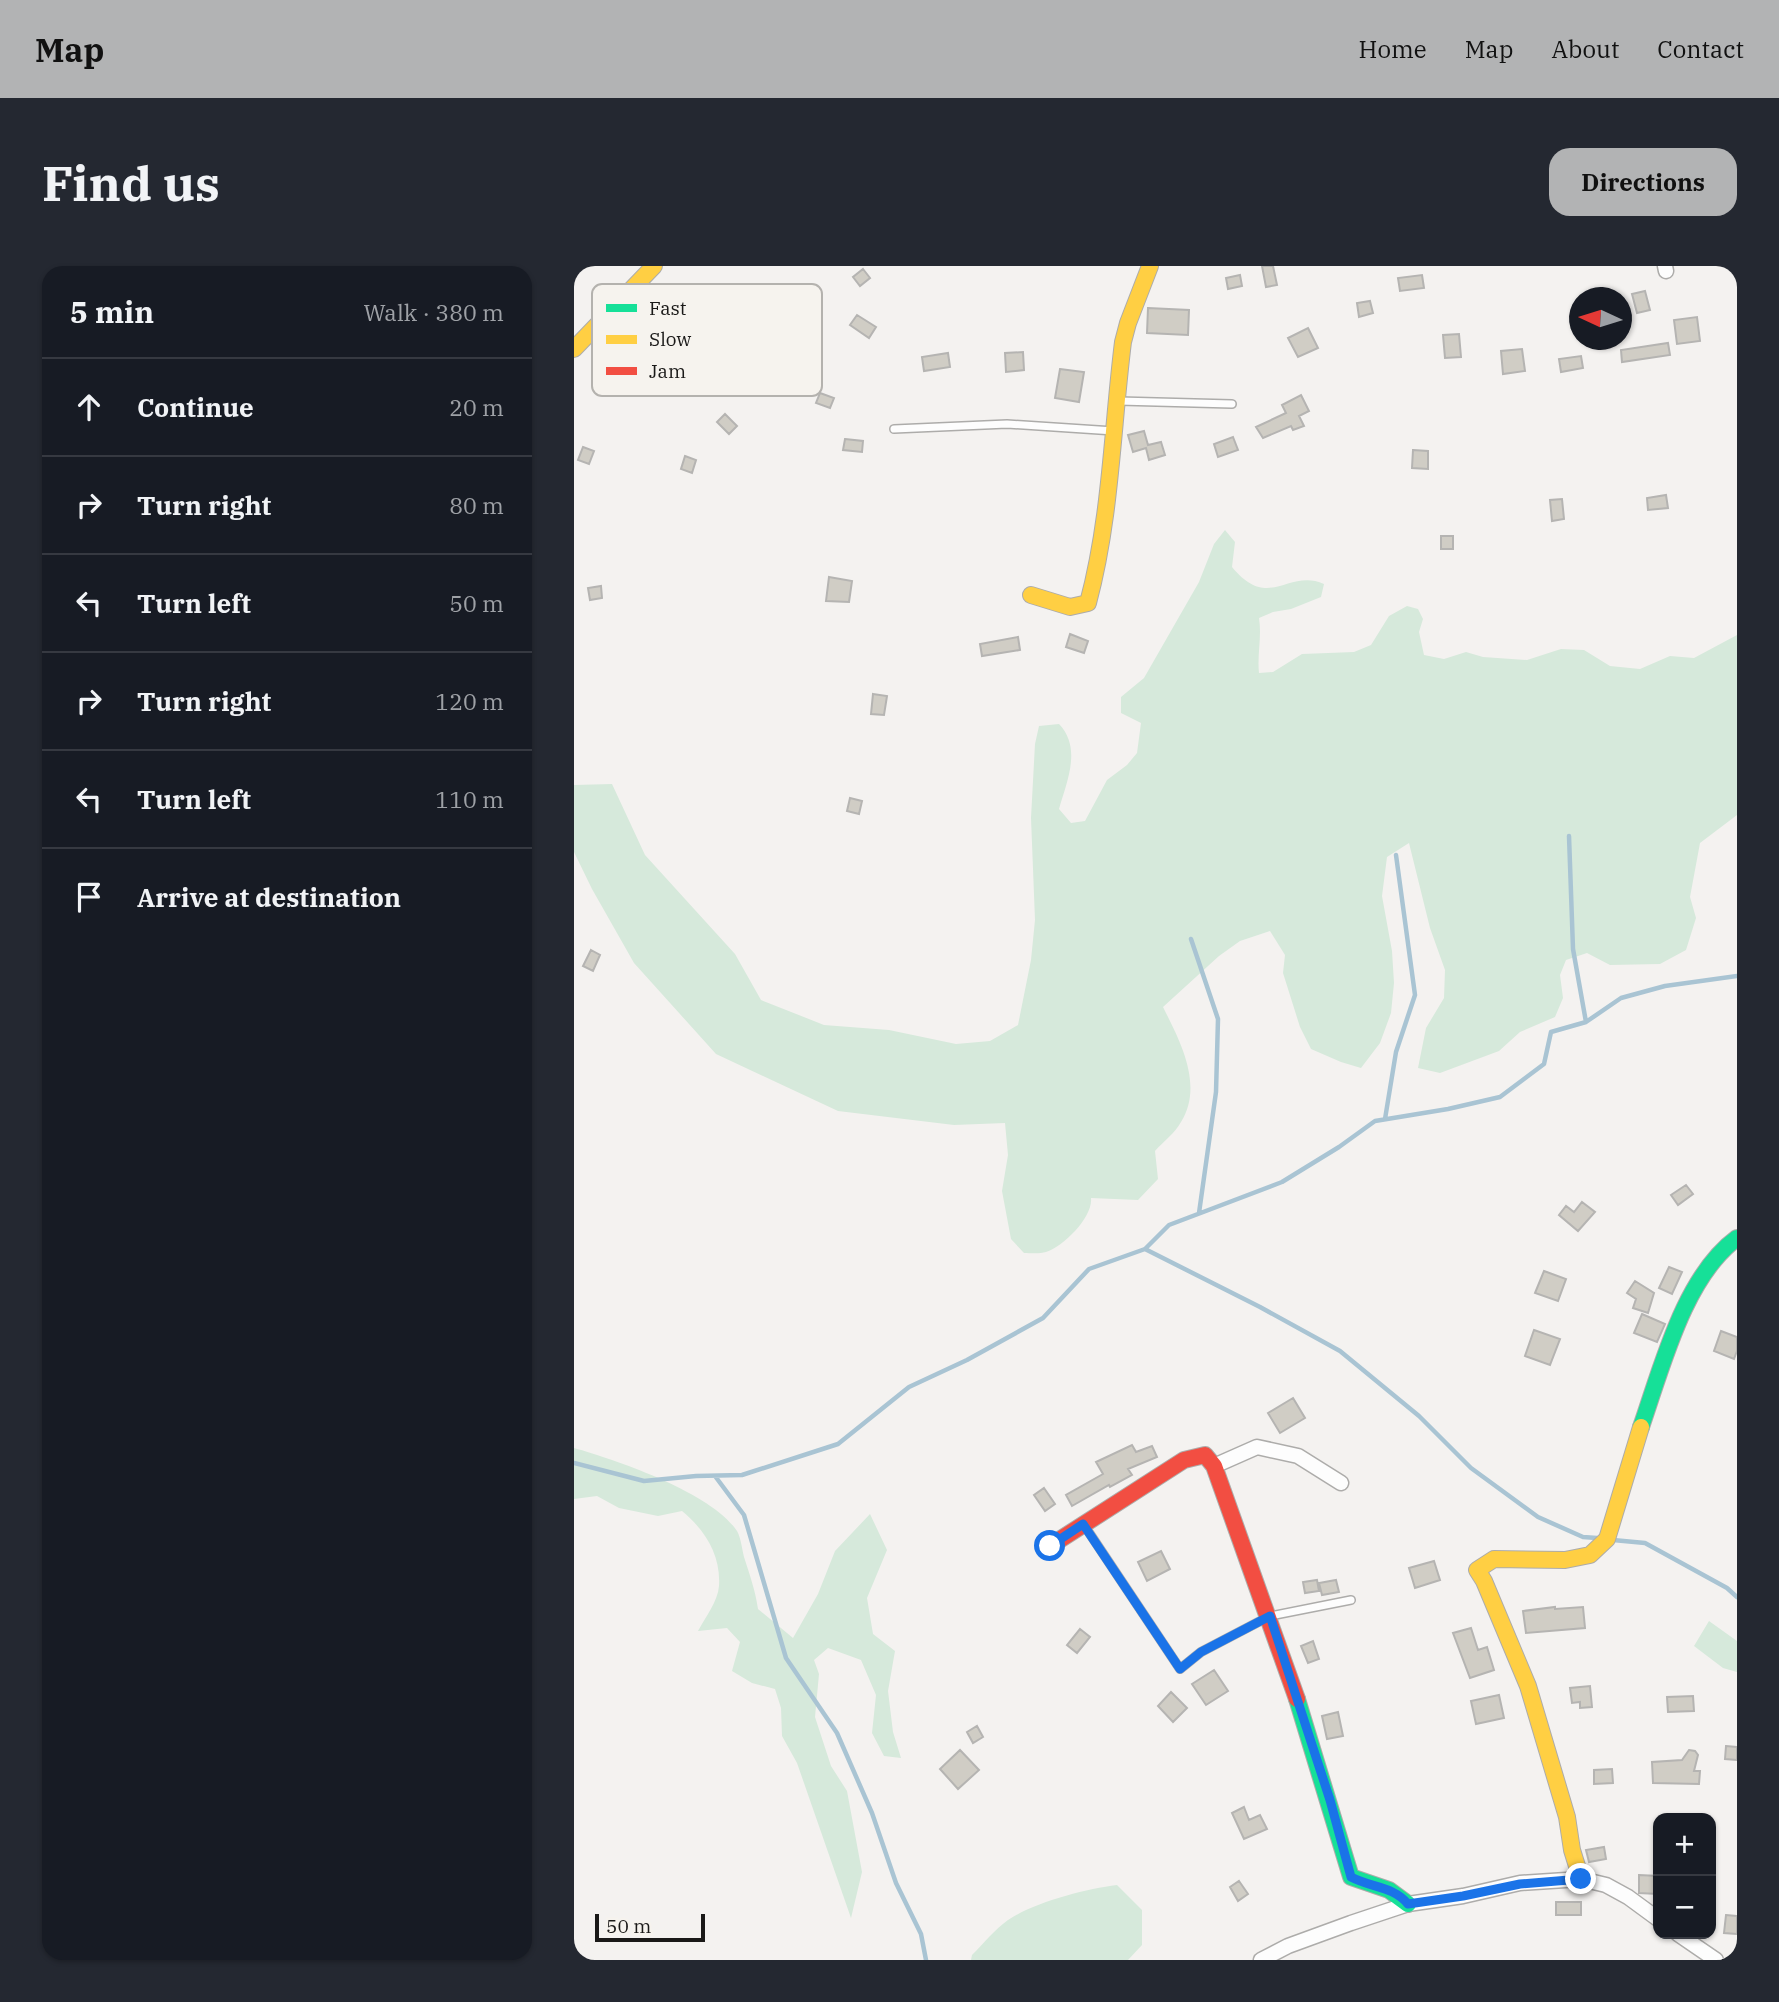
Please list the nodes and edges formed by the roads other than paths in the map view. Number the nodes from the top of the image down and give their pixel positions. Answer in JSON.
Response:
{"nodes":[{"id":1,"x":654,"y":266,"type":"edge"},
{"id":2,"x":1150,"y":266,"type":"edge"},
{"id":3,"x":637,"y":284,"type":"edge"},
{"id":4,"x":592,"y":330,"type":"edge"},
{"id":5,"x":574,"y":349,"type":"edge"},
{"id":6,"x":1118,"y":401,"type":"junction"},
{"id":7,"x":1232,"y":404,"type":"dead end"},
{"id":8,"x":894,"y":429,"type":"dead end"},
{"id":9,"x":1115,"y":431,"type":"junction"},
{"id":10,"x":1031,"y":595,"type":"dead end"},
{"id":11,"x":1737,"y":1238,"type":"edge"},
{"id":12,"x":1214,"y":1466,"type":"junction"},
{"id":13,"x":1341,"y":1483,"type":"dead end"},
{"id":14,"x":1083,"y":1524,"type":"junction"},
{"id":15,"x":1050,"y":1546,"type":"dead end"},
{"id":16,"x":1351,"y":1600,"type":"dead end"},
{"id":17,"x":1270,"y":1616,"type":"junction"},
{"id":18,"x":1581,"y":1879,"type":"junction"},
{"id":19,"x":1408,"y":1904,"type":"junction"},
{"id":20,"x":1653,"y":1915,"type":"edge"},
{"id":21,"x":1685,"y":1939,"type":"edge"},
{"id":22,"x":1261,"y":1960,"type":"edge"},
{"id":23,"x":1716,"y":1960,"type":"edge"}],
"edges":[{"from":1,"to":3,"type":"street"},
{"from":2,"to":6,"type":"street"},
{"from":4,"to":5,"type":"street"},
{"from":6,"to":7,"type":"lane"},
{"from":6,"to":9,"type":"street"},
{"from":8,"to":9,"type":"lane"},
{"from":9,"to":10,"type":"street"},
{"from":11,"to":18,"type":"street"},
{"from":12,"to":13,"type":"street"},
{"from":12,"to":14,"type":"street"},
{"from":12,"to":17,"type":"street"},
{"from":14,"to":15,"type":"street"},
{"from":14,"to":17,"type":"lane"},
{"from":16,"to":17,"type":"lane"},
{"from":17,"to":19,"type":"street"},
{"from":18,"to":19,"type":"street"},
{"from":18,"to":20,"type":"street"},
{"from":19,"to":22,"type":"street"},
{"from":21,"to":23,"type":"street"}]}
